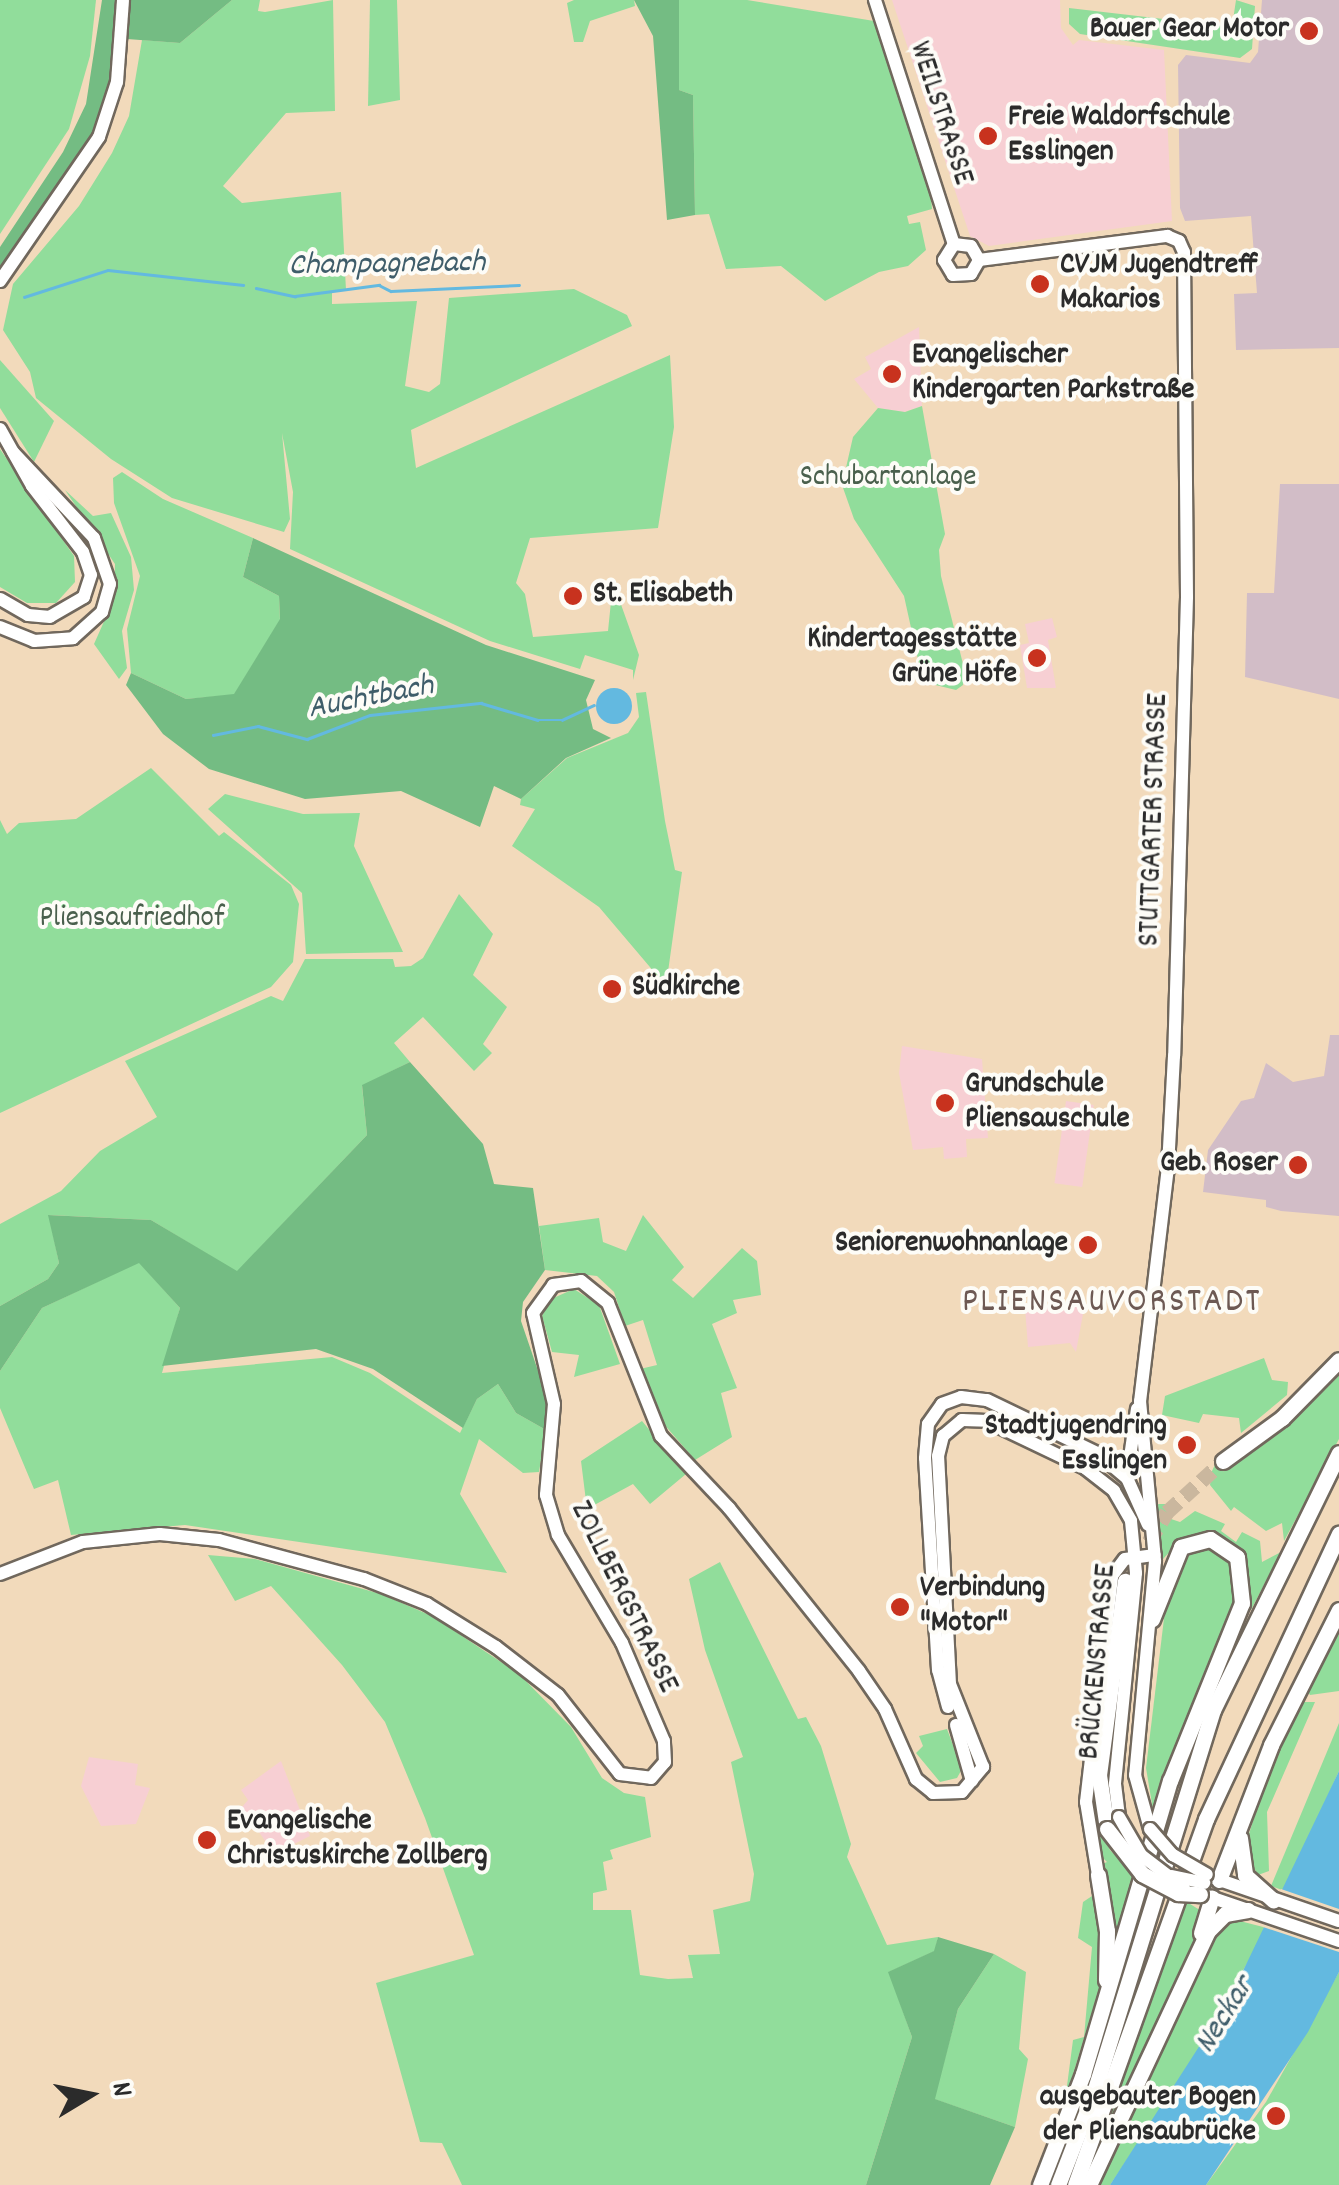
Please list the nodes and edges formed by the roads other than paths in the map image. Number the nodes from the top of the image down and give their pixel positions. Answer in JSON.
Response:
{"nodes":[{"id":1,"x":124,"y":0,"type":"edge"},
{"id":2,"x":874,"y":0,"type":"edge"},
{"id":3,"x":954,"y":244,"type":"junction"},
{"id":4,"x":979,"y":260,"type":"junction"},
{"id":5,"x":0,"y":281,"type":"edge"},
{"id":6,"x":0,"y":429,"type":"edge"},
{"id":7,"x":14,"y":452,"type":"junction"},
{"id":8,"x":0,"y":599,"type":"edge"},
{"id":9,"x":0,"y":628,"type":"edge"},
{"id":10,"x":1339,"y":1360,"type":"edge"},
{"id":11,"x":1140,"y":1401,"type":"junction"},
{"id":12,"x":1132,"y":1435,"type":"junction"},
{"id":13,"x":1096,"y":1452,"type":"junction"},
{"id":14,"x":1339,"y":1453,"type":"edge"},
{"id":15,"x":1142,"y":1457,"type":"junction"},
{"id":16,"x":1223,"y":1460,"type":"tunnel mouth"},
{"id":17,"x":1085,"y":1468,"type":"junction"},
{"id":18,"x":1127,"y":1478,"type":"junction"},
{"id":19,"x":1129,"y":1516,"type":"junction"},
{"id":20,"x":1339,"y":1534,"type":"edge"},
{"id":21,"x":1154,"y":1551,"type":"junction"},
{"id":22,"x":1135,"y":1556,"type":"junction"},
{"id":23,"x":0,"y":1574,"type":"edge"},
{"id":24,"x":1125,"y":1581,"type":"tunnel mouth"},
{"id":25,"x":1339,"y":1610,"type":"edge"},
{"id":26,"x":1152,"y":1620,"type":"junction"},
{"id":27,"x":968,"y":1787,"type":"junction"},
{"id":28,"x":1113,"y":1823,"type":"junction"},
{"id":29,"x":1242,"y":1827,"type":"junction"},
{"id":30,"x":1098,"y":1875,"type":"joint"},
{"id":31,"x":1208,"y":1886,"type":"junction"},
{"id":32,"x":1250,"y":1888,"type":"junction"},
{"id":33,"x":1273,"y":1900,"type":"joint"},
{"id":34,"x":1242,"y":1909,"type":"junction"},
{"id":35,"x":1339,"y":1921,"type":"edge"},
{"id":36,"x":1339,"y":1940,"type":"edge"},
{"id":37,"x":1198,"y":1952,"type":"junction"},
{"id":38,"x":1104,"y":2009,"type":"junction"},
{"id":39,"x":1040,"y":2185,"type":"edge"},
{"id":40,"x":1058,"y":2185,"type":"edge"},
{"id":41,"x":1075,"y":2185,"type":"edge"},
{"id":42,"x":1089,"y":2185,"type":"edge"}],
"edges":[{"from":1,"to":5,"type":"main road"},
{"from":2,"to":3,"type":"main road","name":"WEILSTRASSE"},
{"from":3,"to":4,"type":"main road"},
{"from":3,"to":4,"type":"main road"},
{"from":4,"to":11,"type":"main road","name":"STUTTGARTER STRASSE"},
{"from":6,"to":7,"type":"main road"},
{"from":7,"to":8,"type":"main road"},
{"from":7,"to":9,"type":"main road"},
{"from":10,"to":16,"type":"highway"},
{"from":11,"to":12,"type":"main road","name":"STUTTGARTER STRASSE"},
{"from":11,"to":15,"type":"main road","name":"STUTTGARTER STRASSE"},
{"from":12,"to":13,"type":"main road"},
{"from":12,"to":18,"type":"main road","name":"STUTTGARTER STRASSE"},
{"from":13,"to":18,"type":"main road","name":"BRÜCKENSTRASSE"},
{"from":13,"to":27,"type":"main road","name":"BRÜCKENSTRASSE"},
{"from":14,"to":40,"type":"highway"},
{"from":15,"to":18,"type":"main road"},
{"from":15,"to":21,"type":"main road","name":"BRÜCKENSTRASSE"},
{"from":17,"to":18,"type":"main road"},
{"from":17,"to":19,"type":"main road"},
{"from":17,"to":27,"type":"main road"},
{"from":18,"to":19,"type":"main road","name":"STUTTGARTER STRASSE"},
{"from":18,"to":21,"type":"main road","name":"BRÜCKENSTRASSE"},
{"from":19,"to":22,"type":"main road","name":"BRÜCKENSTRASSE"},
{"from":20,"to":41,"type":"highway"},
{"from":21,"to":22,"type":"main road"},
{"from":21,"to":26,"type":"main road","name":"BRÜCKENSTRASSE"},
{"from":22,"to":28,"type":"main road","name":"BRÜCKENSTRASSE"},
{"from":22,"to":30,"type":"main road"},
{"from":23,"to":27,"type":"main road","name":"ZOLLBERGSTRASSE"},
{"from":24,"to":28,"type":"highway"},
{"from":25,"to":29,"type":"highway"},
{"from":26,"to":31,"type":"main road","name":"BRÜCKENSTRASSE","bridge":true},
{"from":26,"to":38,"type":"highway"},
{"from":28,"to":31,"type":"main road","bridge":true},
{"from":28,"to":31,"type":"highway","bridge":true},
{"from":29,"to":31,"type":"highway"},
{"from":29,"to":32,"type":"highway"},
{"from":30,"to":38,"type":"highway"},
{"from":31,"to":32,"type":"main road"},
{"from":31,"to":34,"type":"main road"},
{"from":31,"to":37,"type":"highway"},
{"from":32,"to":33,"type":"highway"},
{"from":33,"to":35,"type":"main road"},
{"from":34,"to":36,"type":"main road"},
{"from":34,"to":37,"type":"highway"},
{"from":37,"to":42,"type":"highway"},
{"from":38,"to":39,"type":"highway"}]}
